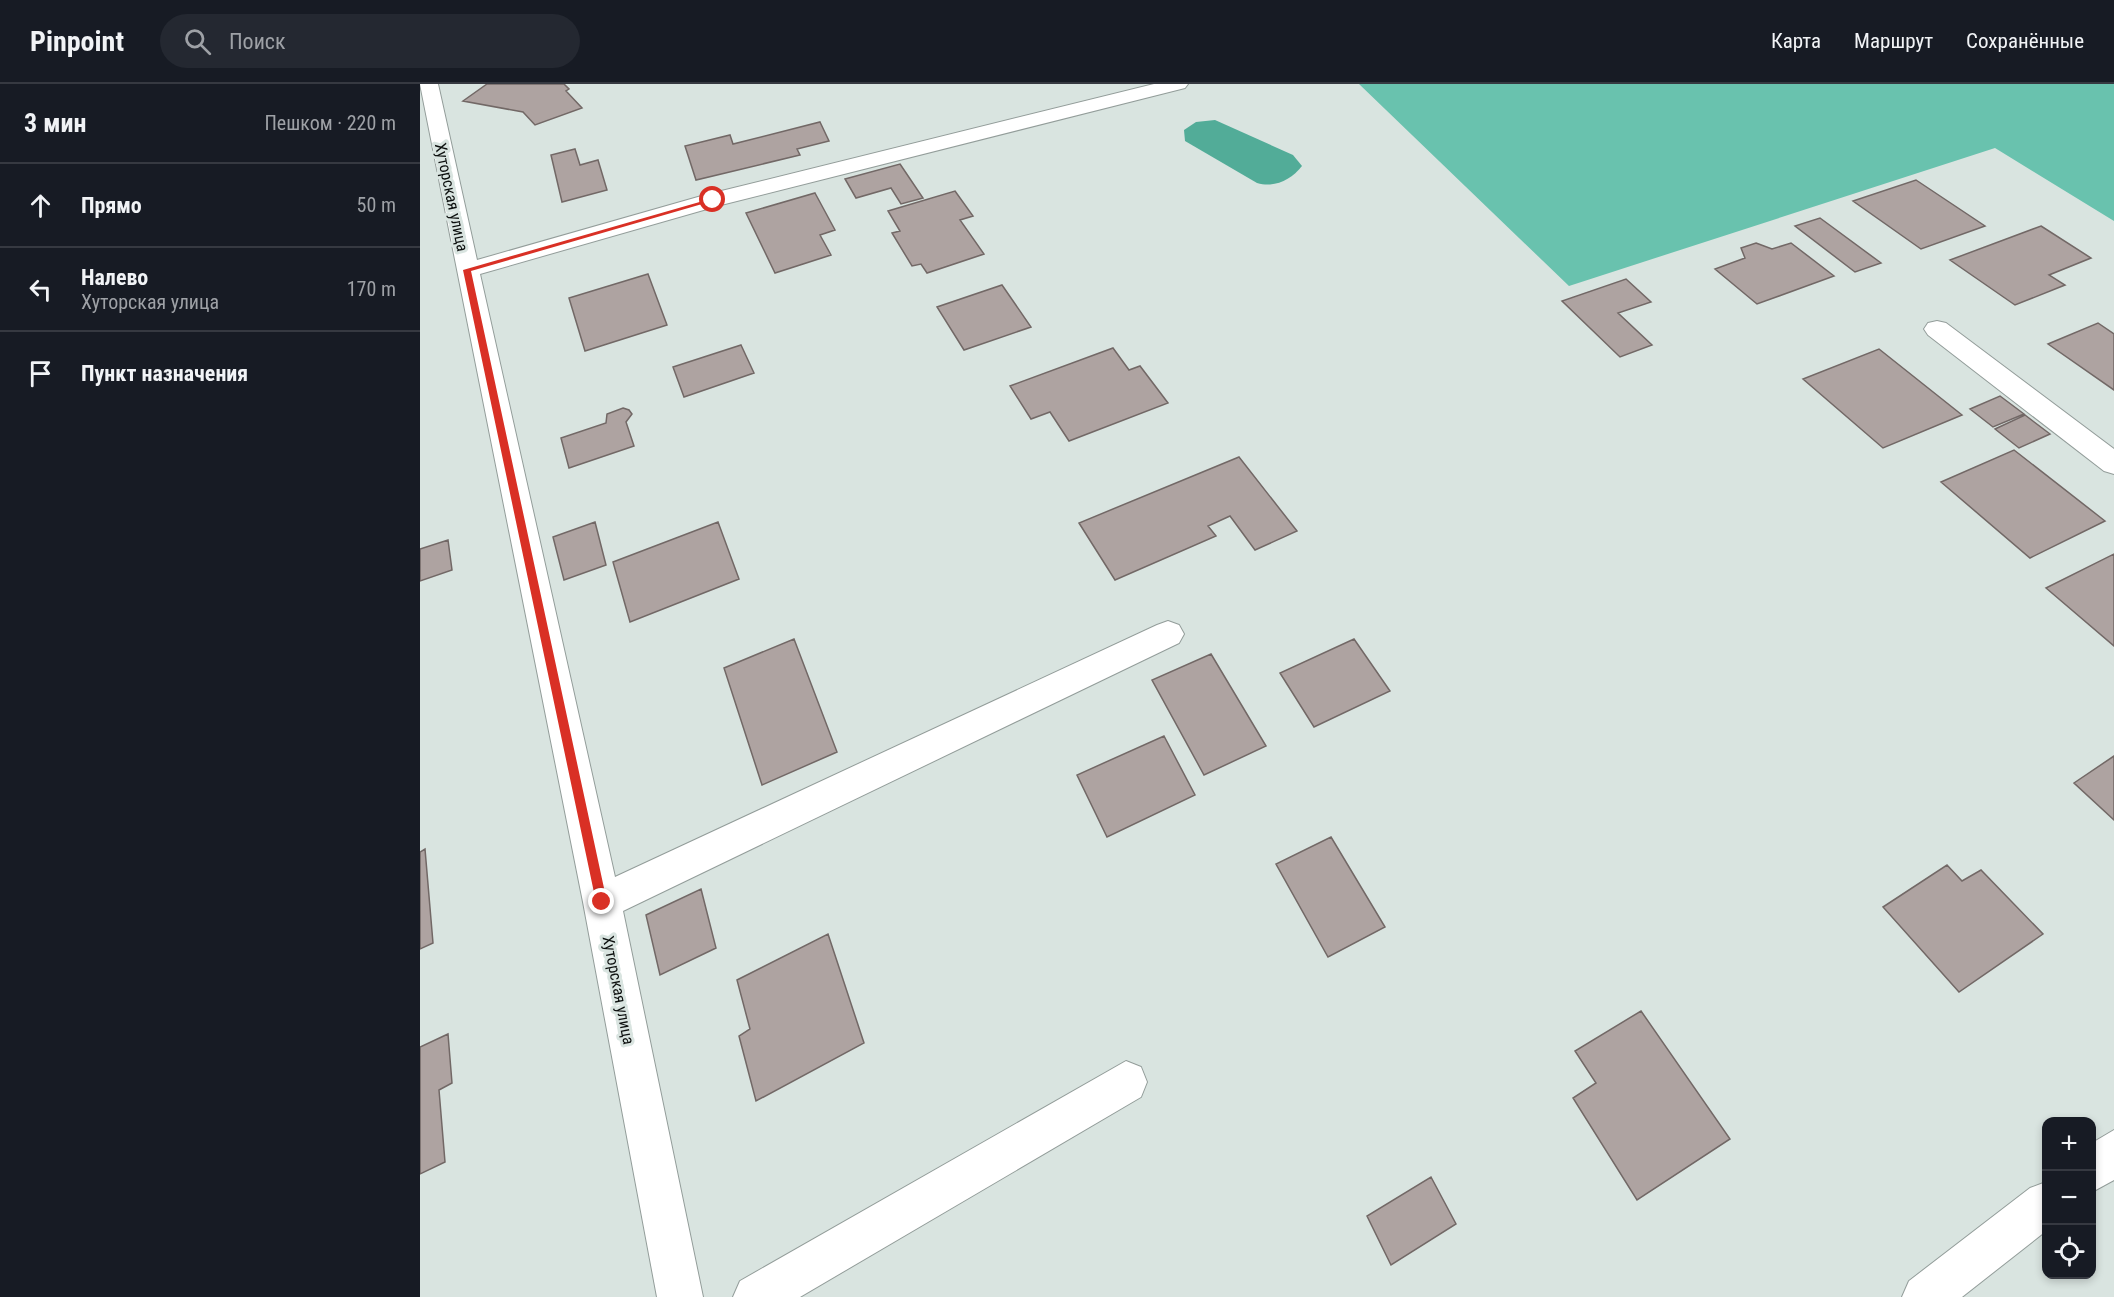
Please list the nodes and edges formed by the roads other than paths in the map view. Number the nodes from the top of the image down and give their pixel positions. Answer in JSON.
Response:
{"nodes":[{"id":1,"x":428,"y":84,"type":"edge"},
{"id":2,"x":1178,"y":84,"type":"edge"},
{"id":3,"x":467,"y":270,"type":"junction"},
{"id":4,"x":1937,"y":329,"type":"dead end"},
{"id":5,"x":2114,"y":464,"type":"edge"},
{"id":6,"x":1168,"y":634,"type":"dead end"},
{"id":7,"x":602,"y":902,"type":"junction"},
{"id":8,"x":1126,"y":1082,"type":"dead end"},
{"id":9,"x":2114,"y":1152,"type":"edge"},
{"id":10,"x":2096,"y":1166,"type":"edge"},
{"id":11,"x":2042,"y":1207,"type":"edge"},
{"id":12,"x":680,"y":1297,"type":"edge"},
{"id":13,"x":756,"y":1297,"type":"edge"},
{"id":14,"x":1925,"y":1297,"type":"edge"}],
"edges":[{"from":1,"to":3,"type":"street","name":"Хуторская улица"},
{"from":2,"to":3,"type":"street"},
{"from":3,"to":7,"type":"street","name":"Хуторская улица"},
{"from":4,"to":5,"type":"street"},
{"from":6,"to":7,"type":"street"},
{"from":7,"to":12,"type":"street","name":"Хуторская улица"},
{"from":8,"to":13,"type":"street"},
{"from":9,"to":10,"type":"street"},
{"from":11,"to":14,"type":"street"}]}
